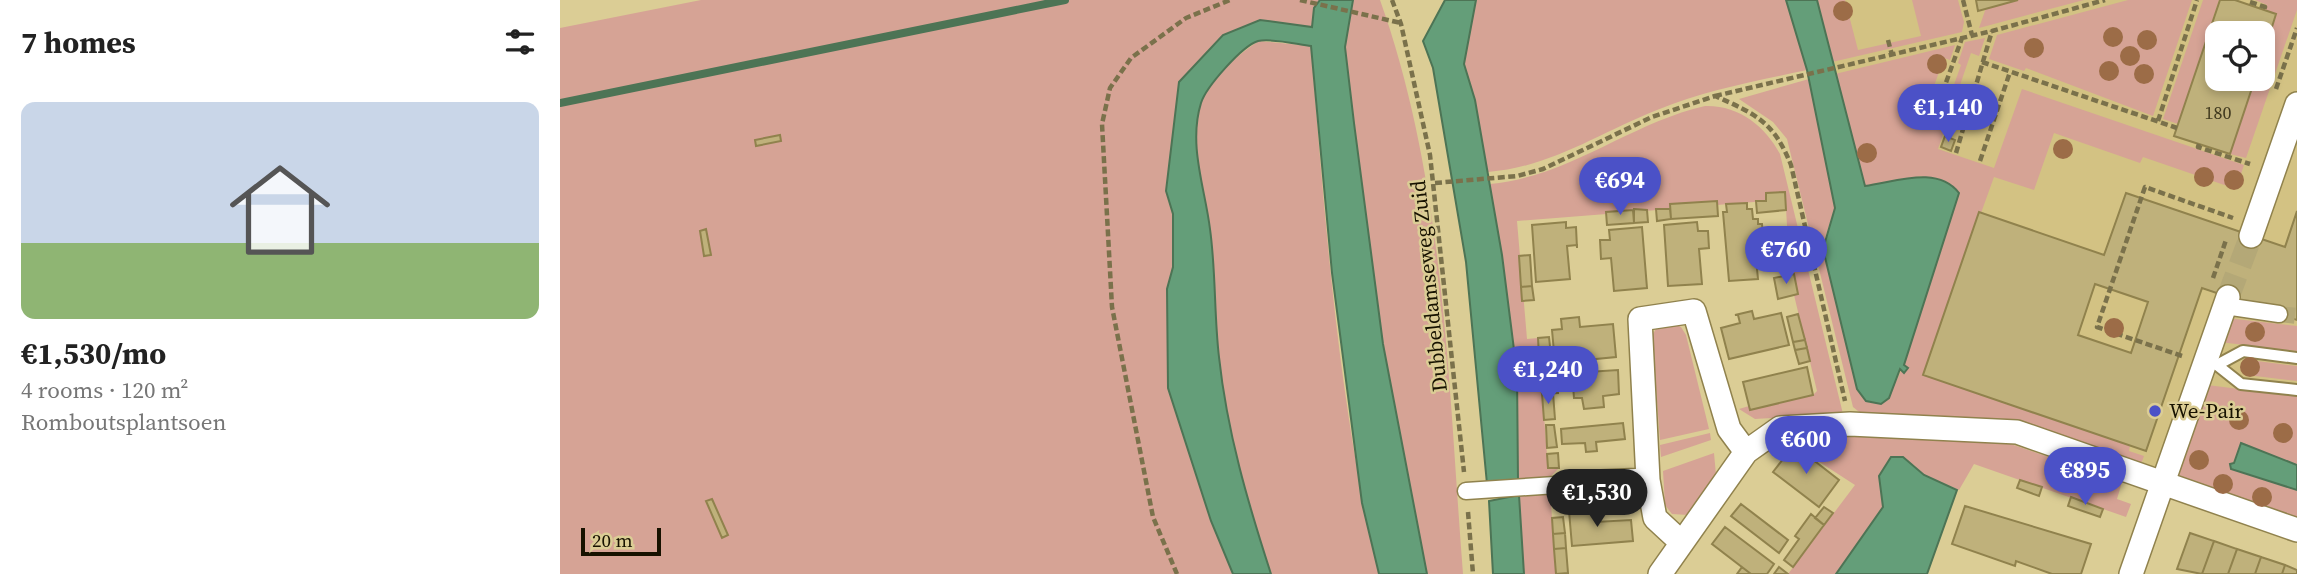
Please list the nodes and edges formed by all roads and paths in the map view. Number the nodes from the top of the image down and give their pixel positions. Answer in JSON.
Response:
{"nodes":[{"id":1,"x":1230,"y":0,"type":"edge"},
{"id":2,"x":1300,"y":0,"type":"edge"},
{"id":3,"x":1392,"y":0,"type":"edge"},
{"id":4,"x":1963,"y":0,"type":"edge"},
{"id":5,"x":2105,"y":0,"type":"edge"},
{"id":6,"x":2197,"y":0,"type":"edge"},
{"id":7,"x":2250,"y":3,"type":"edge"},
{"id":8,"x":2264,"y":10,"type":"dead end"},
{"id":9,"x":1401,"y":24,"type":"junction"},
{"id":10,"x":1992,"y":31,"type":"junction"},
{"id":11,"x":1972,"y":36,"type":"junction"},
{"id":12,"x":1962,"y":38,"type":"junction"},
{"id":13,"x":1888,"y":40,"type":"dead end"},
{"id":14,"x":1892,"y":55,"type":"junction"},
{"id":15,"x":1982,"y":62,"type":"junction"},
{"id":16,"x":2010,"y":72,"type":"junction"},
{"id":17,"x":1715,"y":96,"type":"junction"},
{"id":18,"x":1939,"y":102,"type":"dead end"},
{"id":19,"x":2297,"y":104,"type":"edge"},
{"id":20,"x":2158,"y":121,"type":"junction"},
{"id":21,"x":2177,"y":128,"type":"dead end"},
{"id":22,"x":2199,"y":144,"type":"dead end"},
{"id":23,"x":1956,"y":153,"type":"dead end"},
{"id":24,"x":1980,"y":161,"type":"dead end"},
{"id":25,"x":2273,"y":172,"type":"junction"},
{"id":26,"x":1435,"y":183,"type":"junction"},
{"id":27,"x":2233,"y":218,"type":"dead end"},
{"id":28,"x":2250,"y":236,"type":"tunnel mouth"},
{"id":29,"x":2227,"y":302,"type":"joint"},
{"id":30,"x":2279,"y":314,"type":"tunnel mouth"},
{"id":31,"x":2297,"y":358,"type":"edge"},
{"id":32,"x":2210,"y":364,"type":"junction"},
{"id":33,"x":2297,"y":390,"type":"edge"},
{"id":34,"x":1850,"y":424,"type":"junction"},
{"id":35,"x":1746,"y":452,"type":"junction"},
{"id":36,"x":1648,"y":480,"type":"junction"},
{"id":37,"x":1601,"y":482,"type":"joint"},
{"id":38,"x":2161,"y":483,"type":"junction"},
{"id":39,"x":1474,"y":491,"type":"junction"},
{"id":40,"x":2297,"y":530,"type":"edge"},
{"id":41,"x":1682,"y":542,"type":"junction"},
{"id":42,"x":1177,"y":574,"type":"edge"},
{"id":43,"x":1473,"y":574,"type":"edge"},
{"id":44,"x":1660,"y":574,"type":"edge"},
{"id":45,"x":2131,"y":574,"type":"edge"}],
"edges":[{"from":1,"to":42,"type":"path"},
{"from":2,"to":9,"type":"path"},
{"from":3,"to":9,"type":"path","name":"Dubbeldamseweg Zuid"},
{"from":4,"to":11,"type":"path"},
{"from":5,"to":10,"type":"path"},
{"from":6,"to":20,"type":"path"},
{"from":7,"to":8,"type":"path"},
{"from":9,"to":26,"type":"path","name":"Dubbeldamseweg Zuid"},
{"from":10,"to":11,"type":"path"},
{"from":10,"to":15,"type":"path"},
{"from":11,"to":12,"type":"path"},
{"from":12,"to":14,"type":"path"},
{"from":12,"to":18,"type":"path"},
{"from":13,"to":14,"type":"path"},
{"from":14,"to":17,"type":"path"},
{"from":15,"to":16,"type":"path"},
{"from":15,"to":23,"type":"path"},
{"from":16,"to":20,"type":"path"},
{"from":16,"to":24,"type":"path"},
{"from":17,"to":26,"type":"path"},
{"from":17,"to":34,"type":"path"},
{"from":19,"to":25,"type":"street"},
{"from":20,"to":21,"type":"path"},
{"from":22,"to":25,"type":"path"},
{"from":25,"to":28,"type":"street"},
{"from":26,"to":39,"type":"path","name":"Dubbeldamseweg Zuid"},
{"from":27,"to":32,"type":"path"},
{"from":29,"to":30,"type":"street"},
{"from":29,"to":32,"type":"street"},
{"from":31,"to":32,"type":"lane"},
{"from":32,"to":33,"type":"lane"},
{"from":32,"to":38,"type":"street"},
{"from":34,"to":35,"type":"street"},
{"from":34,"to":38,"type":"street"},
{"from":35,"to":36,"type":"street"},
{"from":35,"to":41,"type":"street"},
{"from":36,"to":37,"type":"street"},
{"from":36,"to":41,"type":"street"},
{"from":37,"to":39,"type":"street"},
{"from":38,"to":40,"type":"street"},
{"from":38,"to":45,"type":"street"},
{"from":39,"to":43,"type":"path","name":"Dubbeldamseweg Zuid"},
{"from":41,"to":44,"type":"street"}]}
